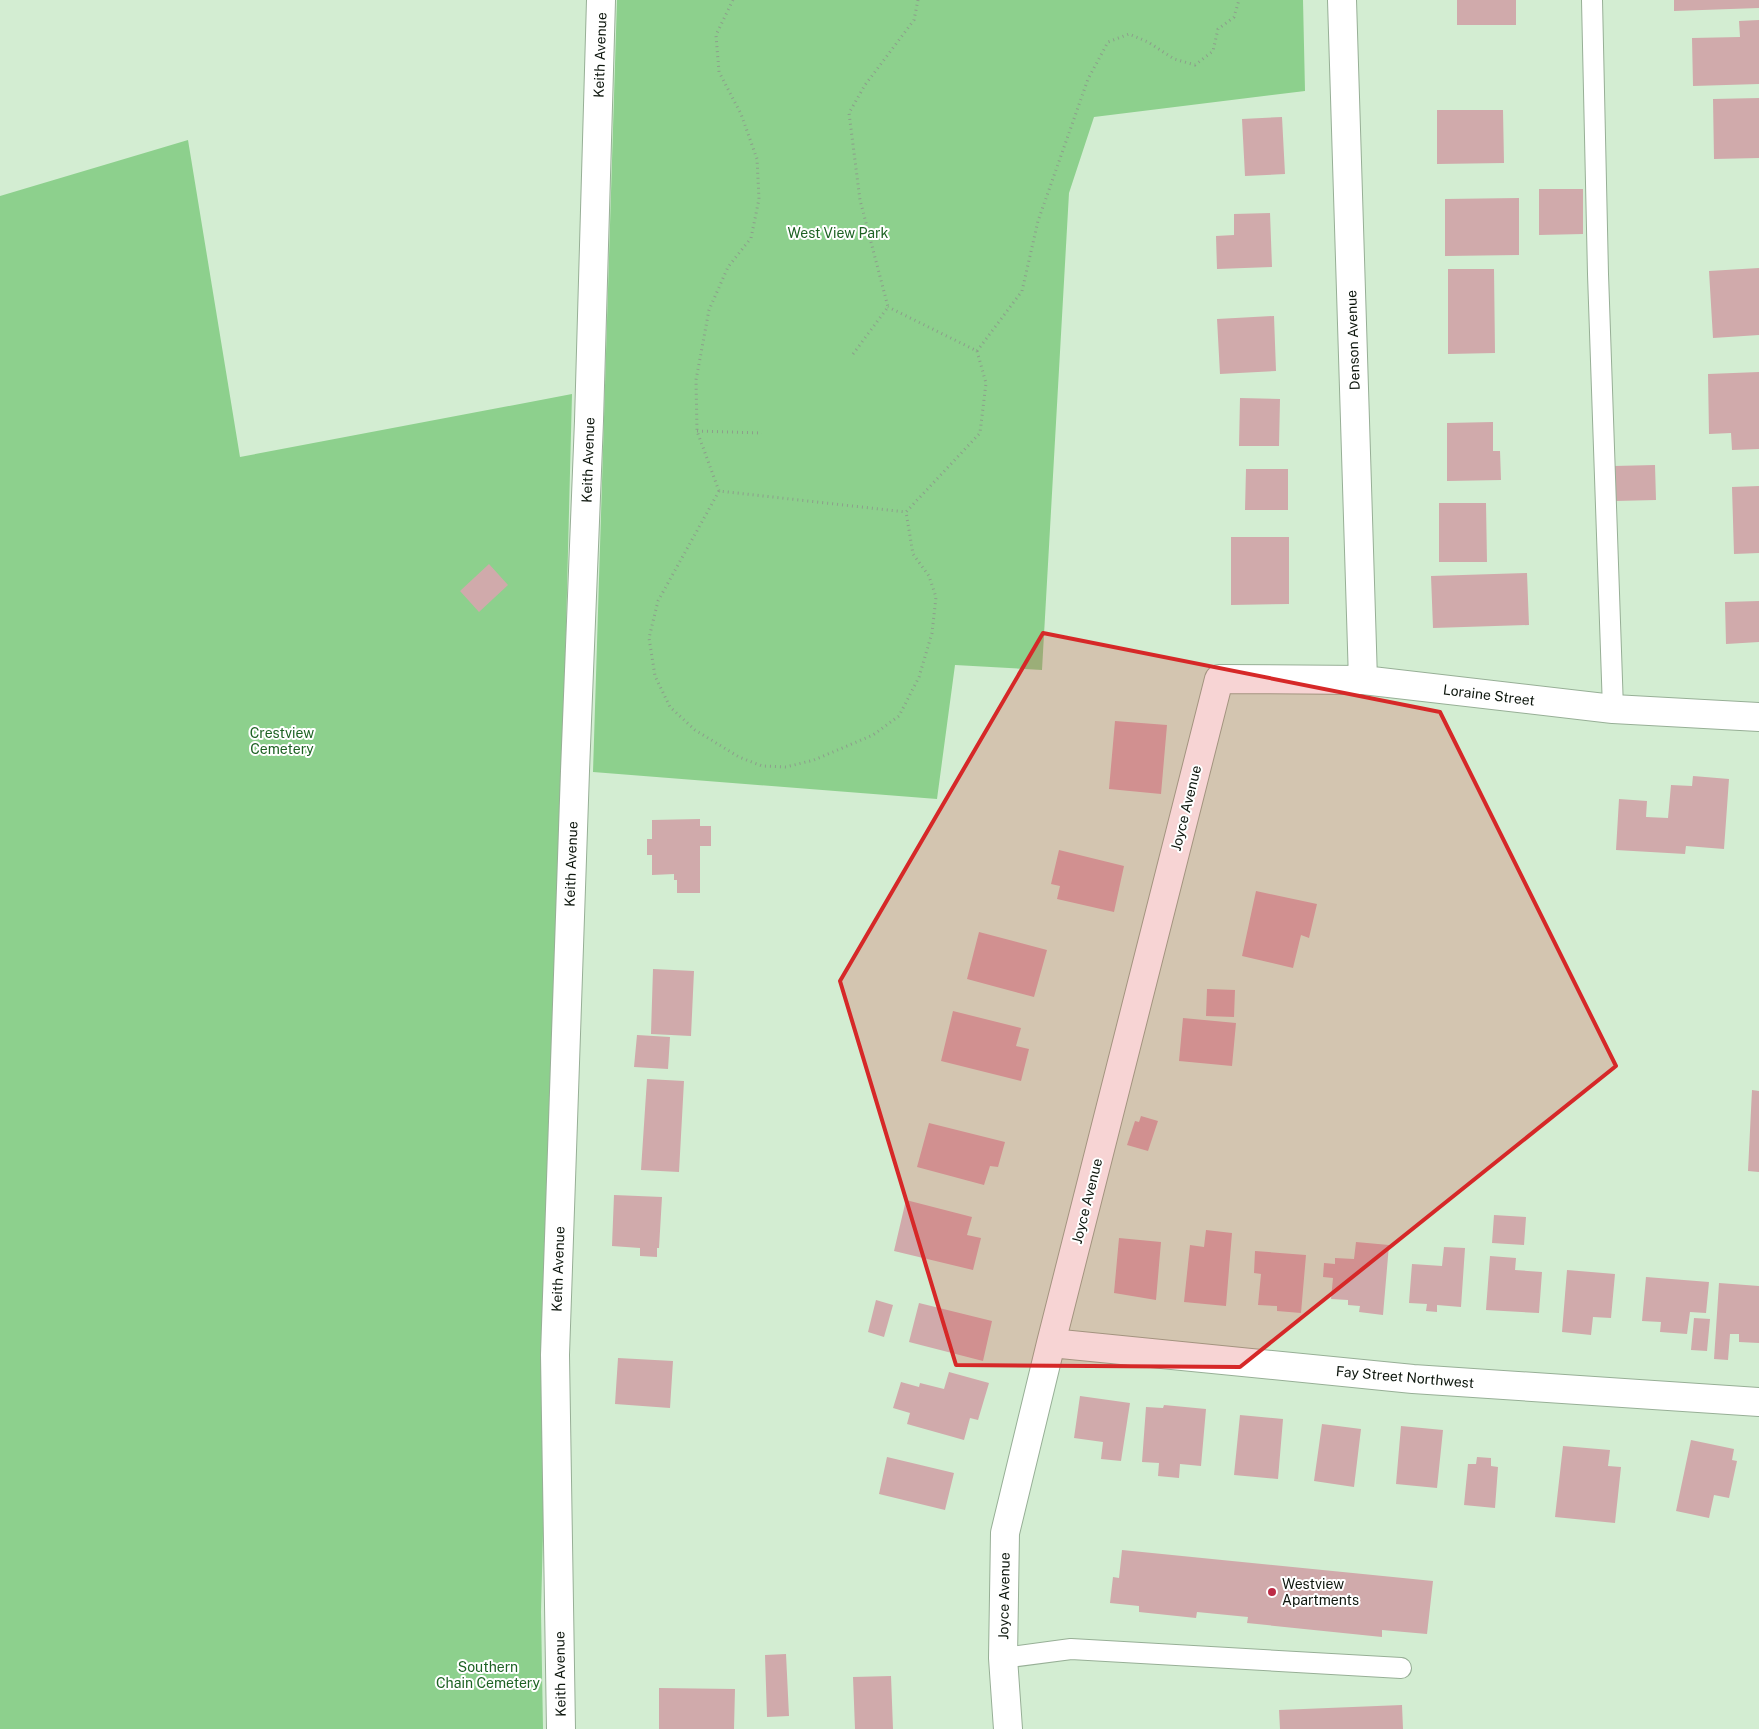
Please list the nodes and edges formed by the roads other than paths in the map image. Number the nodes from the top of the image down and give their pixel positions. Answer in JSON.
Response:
{"nodes":[{"id":1,"x":602,"y":0,"type":"edge"},
{"id":2,"x":1342,"y":0,"type":"edge"},
{"id":3,"x":1592,"y":0,"type":"edge"},
{"id":4,"x":1219,"y":679,"type":"joint"},
{"id":5,"x":1363,"y":680,"type":"junction"},
{"id":6,"x":1613,"y":709,"type":"junction"},
{"id":7,"x":1759,"y":717,"type":"edge"},
{"id":8,"x":1051,"y":1342,"type":"junction"},
{"id":9,"x":1759,"y":1402,"type":"edge"},
{"id":10,"x":1003,"y":1658,"type":"junction"},
{"id":11,"x":1401,"y":1668,"type":"dead end"},
{"id":12,"x":561,"y":1729,"type":"edge"},
{"id":13,"x":1008,"y":1729,"type":"edge"}],
"edges":[{"from":1,"to":12,"type":"street","name":"Keith Avenue"},
{"from":2,"to":5,"type":"street","name":"Denson Avenue"},
{"from":3,"to":6,"type":"lane"},
{"from":4,"to":5,"type":"street","name":"Loraine Street"},
{"from":4,"to":8,"type":"street","name":"Joyce Avenue"},
{"from":5,"to":6,"type":"street","name":"Loraine Street"},
{"from":6,"to":7,"type":"street","name":"Loraine Street"},
{"from":8,"to":9,"type":"street","name":"Fay Street Northwest"},
{"from":8,"to":10,"type":"street","name":"Joyce Avenue"},
{"from":10,"to":11,"type":"lane"},
{"from":10,"to":13,"type":"street","name":"Joyce Avenue"}]}
